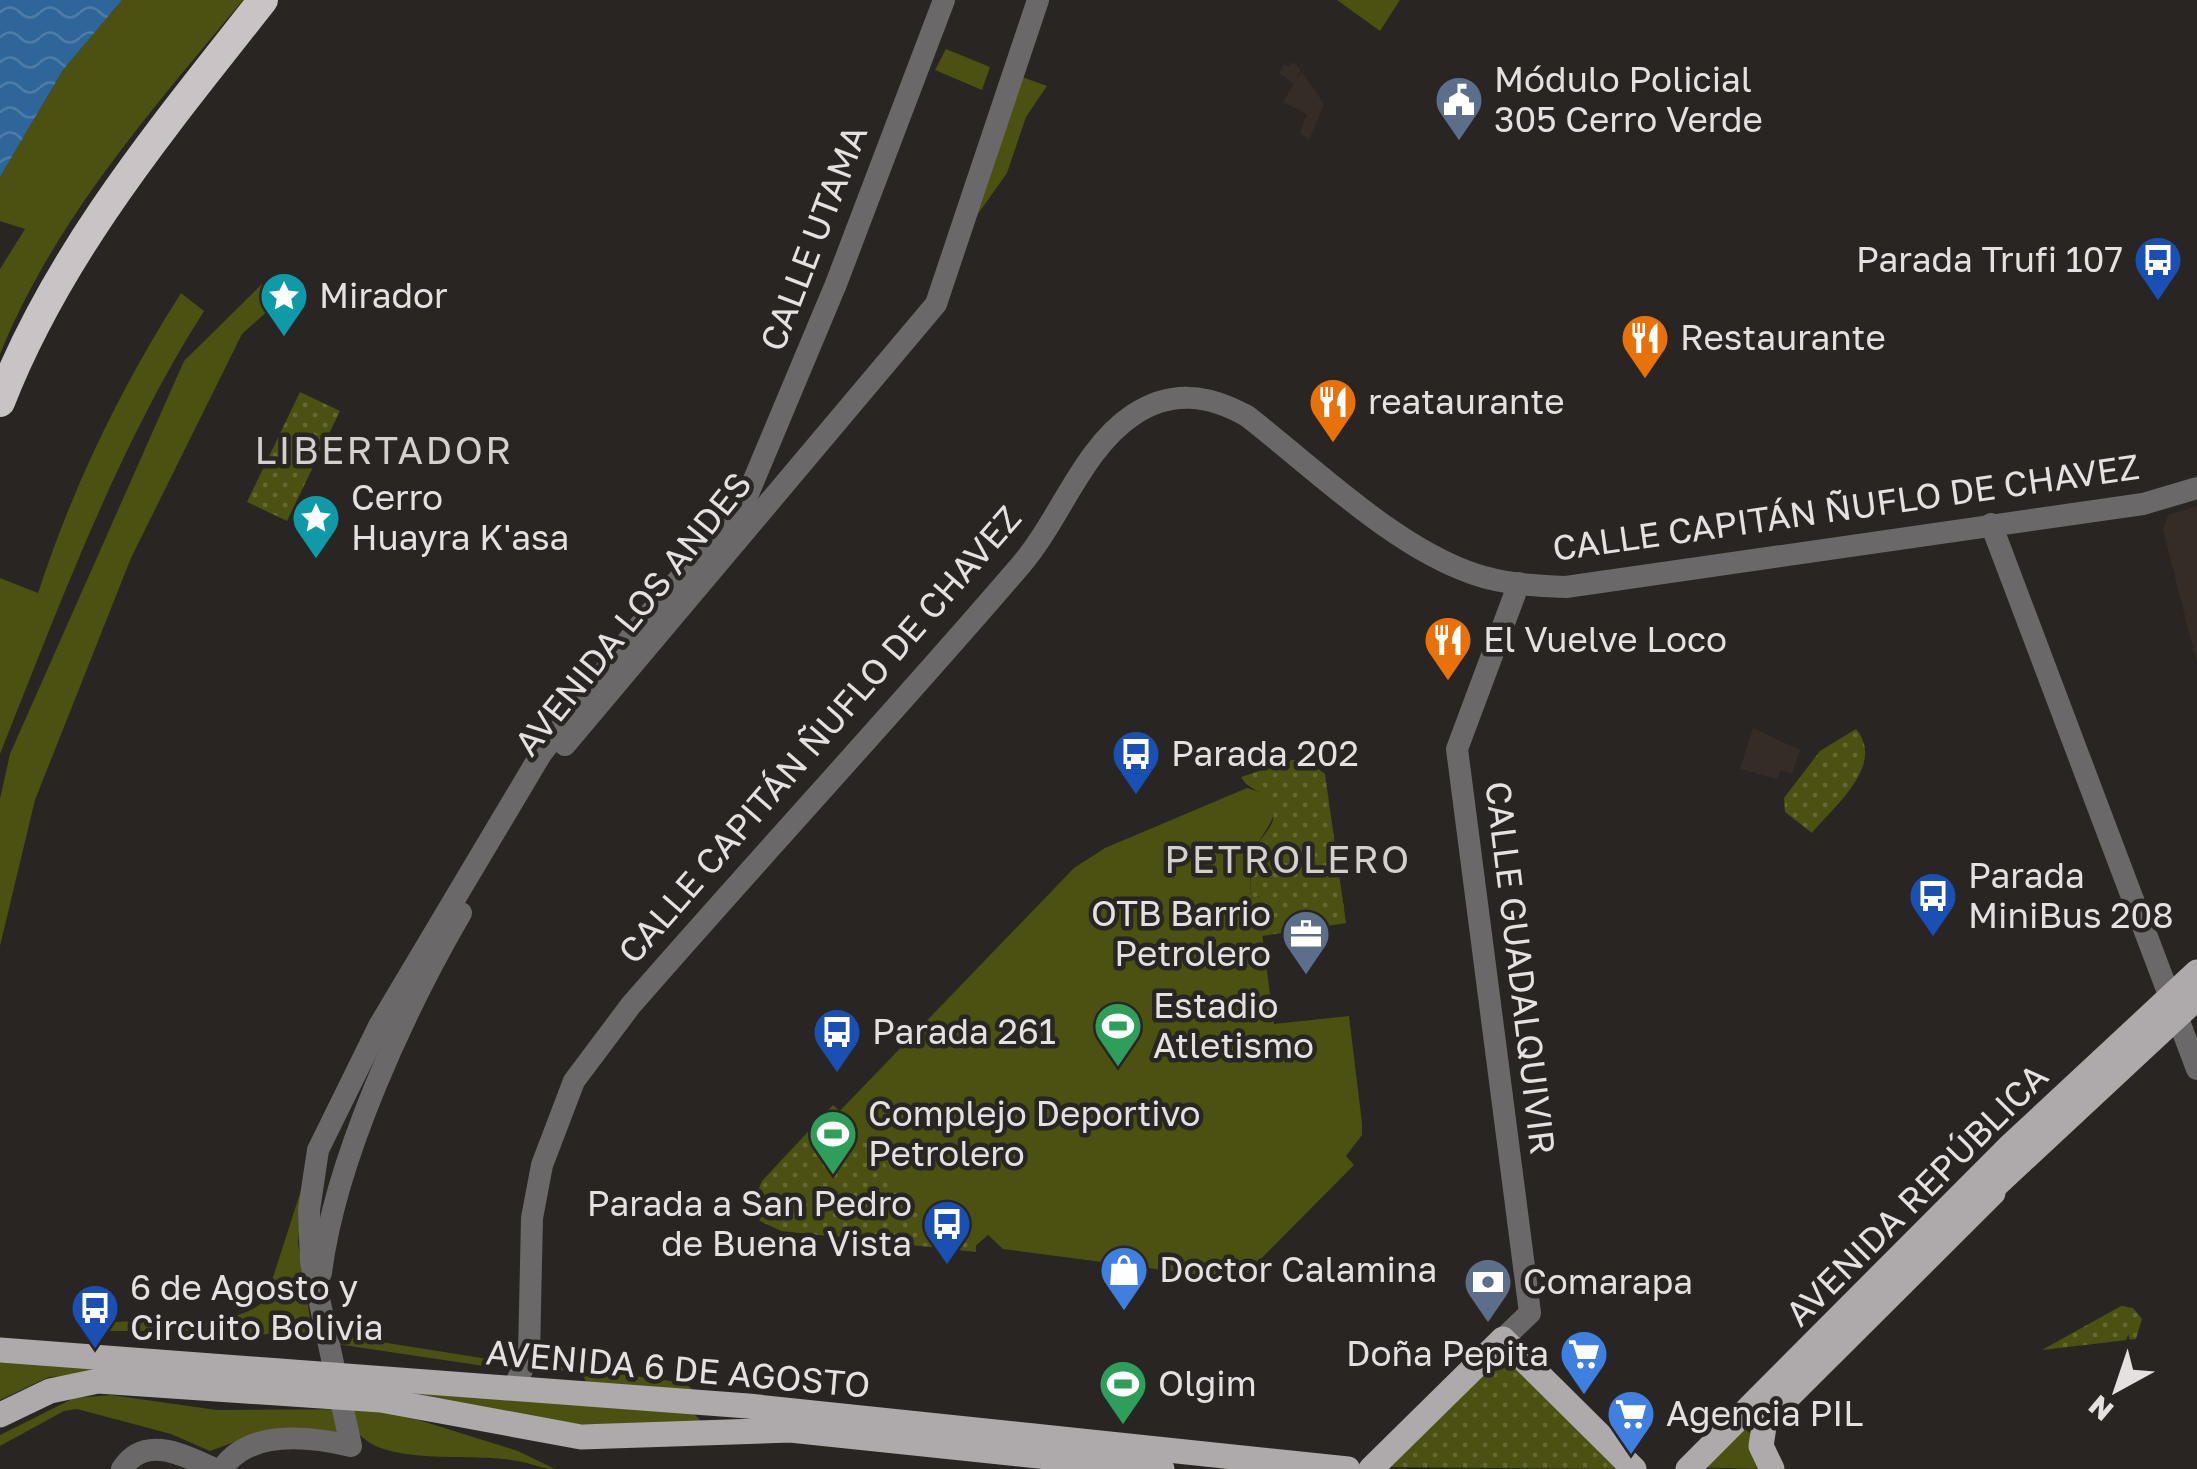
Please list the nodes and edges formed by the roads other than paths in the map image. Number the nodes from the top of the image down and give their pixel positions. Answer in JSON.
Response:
{"nodes":[{"id":1,"x":264,"y":0,"type":"edge"},
{"id":2,"x":944,"y":0,"type":"edge"},
{"id":3,"x":1038,"y":0,"type":"edge"},
{"id":4,"x":0,"y":402,"type":"edge"},
{"id":5,"x":2197,"y":488,"type":"edge"},
{"id":6,"x":747,"y":512,"type":"junction"},
{"id":7,"x":1992,"y":524,"type":"junction"},
{"id":8,"x":1518,"y":583,"type":"junction"},
{"id":9,"x":2197,"y":972,"type":"edge"},
{"id":10,"x":2197,"y":998,"type":"edge"},
{"id":11,"x":2174,"y":1007,"type":"junction"},
{"id":12,"x":2197,"y":1069,"type":"edge"},
{"id":13,"x":2014,"y":1156,"type":"junction"},
{"id":14,"x":318,"y":1296,"type":"junction"},
{"id":15,"x":1840,"y":1326,"type":"junction"},
{"id":16,"x":1503,"y":1339,"type":"junction"},
{"id":17,"x":0,"y":1350,"type":"edge"},
{"id":18,"x":514,"y":1389,"type":"junction"},
{"id":19,"x":0,"y":1415,"type":"edge"},
{"id":20,"x":125,"y":1464,"type":"edge"},
{"id":21,"x":219,"y":1469,"type":"edge"},
{"id":22,"x":1162,"y":1469,"type":"edge"},
{"id":23,"x":1348,"y":1469,"type":"edge"},
{"id":24,"x":1371,"y":1469,"type":"edge"},
{"id":25,"x":1634,"y":1469,"type":"edge"},
{"id":26,"x":1668,"y":1469,"type":"edge"},
{"id":27,"x":1688,"y":1469,"type":"edge"},
{"id":28,"x":1698,"y":1469,"type":"edge"},
{"id":29,"x":1772,"y":1469,"type":"edge"}],
"edges":[{"from":1,"to":4,"type":"highway"},
{"from":2,"to":6,"type":"street","name":"CALLE UTAMA"},
{"from":3,"to":6,"type":"street","name":"AVENIDA LOS ANDES"},
{"from":5,"to":7,"type":"street","name":"CALLE CAPITÁN ÑUFLO DE CHAVEZ"},
{"from":6,"to":14,"type":"street","name":"AVENIDA LOS ANDES"},
{"from":6,"to":14,"type":"street","name":"AVENIDA LOS ANDES"},
{"from":7,"to":8,"type":"street","name":"CALLE CAPITÁN ÑUFLO DE CHAVEZ"},
{"from":7,"to":11,"type":"street"},
{"from":8,"to":16,"type":"street","name":"CALLE GUADALQUIVIR"},
{"from":8,"to":18,"type":"street","name":"CALLE CAPITÁN ÑUFLO DE CHAVEZ"},
{"from":9,"to":11,"type":"main road","name":"AVENIDA REPÚBLICA"},
{"from":10,"to":11,"type":"main road","name":"AVENIDA REPÚBLICA"},
{"from":11,"to":12,"type":"street"},
{"from":11,"to":13,"type":"main road","name":"AVENIDA REPÚBLICA"},
{"from":13,"to":15,"type":"main road","name":"AVENIDA REPÚBLICA"},
{"from":13,"to":26,"type":"main road"},
{"from":13,"to":29,"type":"main road"},
{"from":14,"to":21,"type":"street","name":"AVENIDA LOS ANDES"},
{"from":15,"to":27,"type":"main road","name":"AVENIDA REPÚBLICA"},
{"from":15,"to":28,"type":"main road","name":"AVENIDA REPÚBLICA"},
{"from":16,"to":24,"type":"main road"},
{"from":16,"to":25,"type":"main road"},
{"from":17,"to":18,"type":"main road","name":"AVENIDA 6 DE AGOSTO"},
{"from":18,"to":23,"type":"main road","name":"AVENIDA 6 DE AGOSTO"},
{"from":19,"to":22,"type":"main road","name":"AVENIDA 6 DE AGOSTO"},
{"from":20,"to":21,"type":"street"}]}
